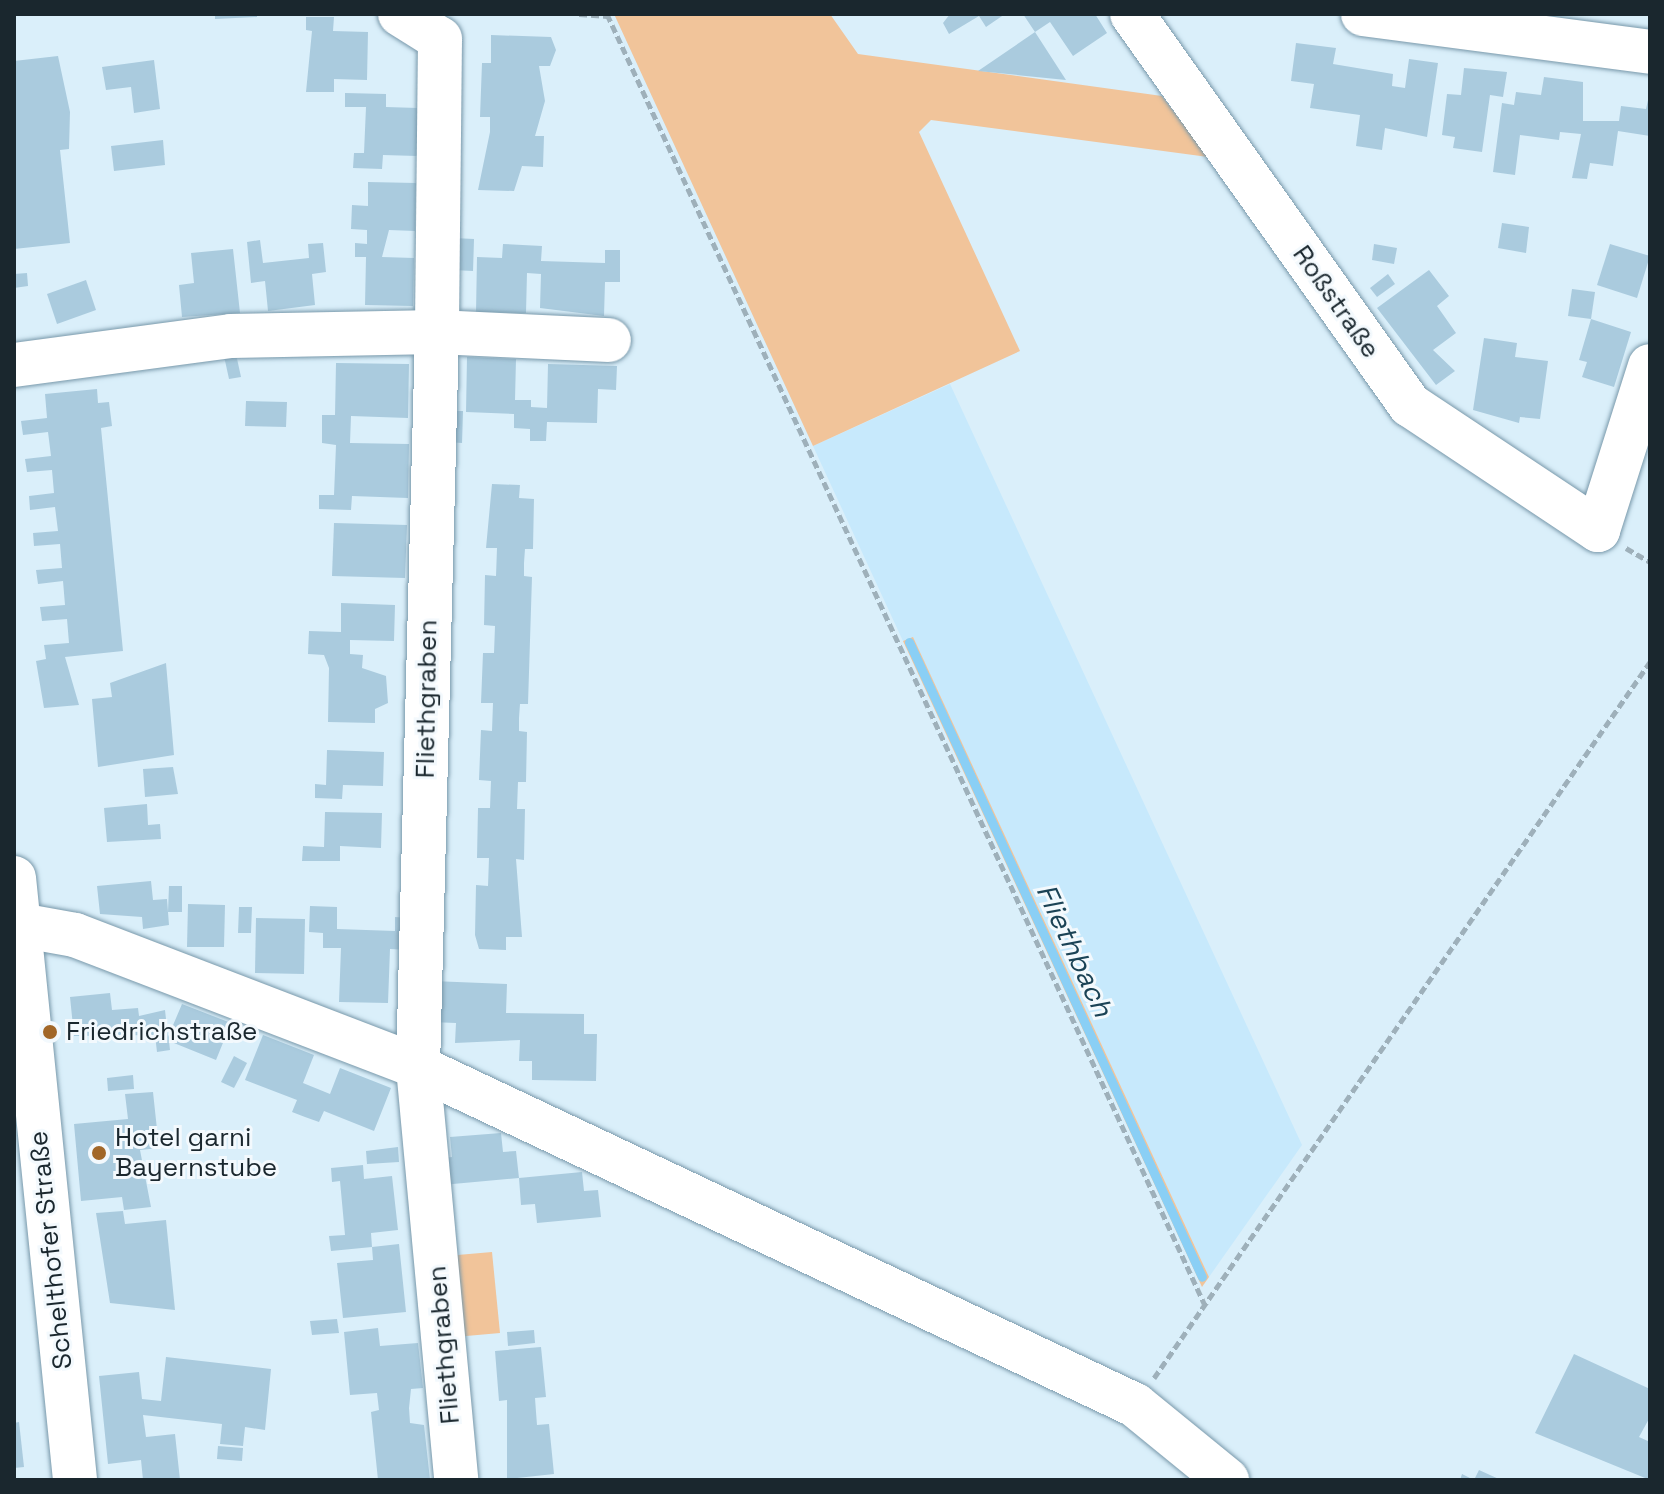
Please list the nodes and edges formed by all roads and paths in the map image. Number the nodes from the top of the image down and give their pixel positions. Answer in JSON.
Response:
{"nodes":[{"id":1,"x":400,"y":14,"type":"edge"},
{"id":2,"x":579,"y":14,"type":"edge"},
{"id":3,"x":1132,"y":14,"type":"edge"},
{"id":4,"x":1363,"y":14,"type":"edge"},
{"id":5,"x":608,"y":15,"type":"edge"},
{"id":6,"x":1650,"y":52,"type":"edge"},
{"id":7,"x":437,"y":332,"type":"junction"},
{"id":8,"x":609,"y":340,"type":"dead end"},
{"id":9,"x":14,"y":365,"type":"edge"},
{"id":10,"x":1650,"y":366,"type":"edge"},
{"id":11,"x":1650,"y":662,"type":"edge"},
{"id":12,"x":14,"y":878,"type":"edge"},
{"id":13,"x":16,"y":925,"type":"edge"},
{"id":14,"x":418,"y":1067,"type":"junction"},
{"id":15,"x":1204,"y":1303,"type":"junction"},
{"id":16,"x":1135,"y":1405,"type":"junction"},
{"id":17,"x":75,"y":1480,"type":"edge"},
{"id":18,"x":456,"y":1480,"type":"edge"},
{"id":19,"x":1227,"y":1480,"type":"edge"}],
"edges":[{"from":1,"to":7,"type":"street","name":"Fliethgraben"},
{"from":2,"to":5,"type":"path"},
{"from":3,"to":10,"type":"street","name":"Roßstraße"},
{"from":4,"to":6,"type":"street"},
{"from":5,"to":15,"type":"path"},
{"from":7,"to":8,"type":"street"},
{"from":7,"to":9,"type":"street"},
{"from":7,"to":14,"type":"street","name":"Fliethgraben"},
{"from":11,"to":15,"type":"path"},
{"from":12,"to":13,"type":"street","name":"Schelthofer Straße"},
{"from":13,"to":14,"type":"street"},
{"from":13,"to":17,"type":"street","name":"Schelthofer Straße"},
{"from":14,"to":16,"type":"street"},
{"from":14,"to":18,"type":"street","name":"Fliethgraben"},
{"from":15,"to":16,"type":"path"},
{"from":16,"to":19,"type":"street"}]}
